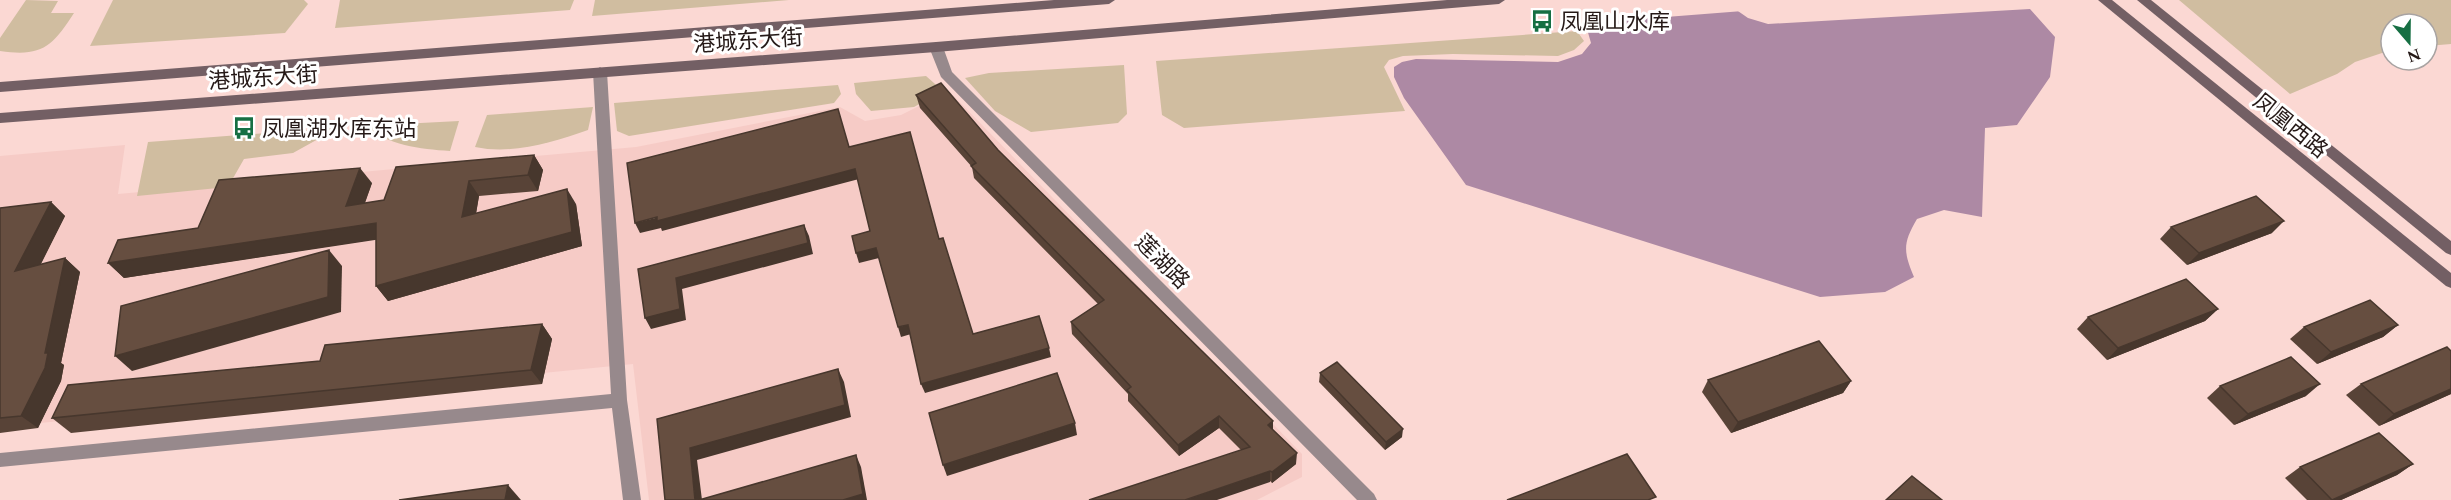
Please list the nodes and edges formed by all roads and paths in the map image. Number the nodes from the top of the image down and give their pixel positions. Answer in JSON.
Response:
{"nodes":[{"id":1,"x":1109,"y":0,"type":"edge"},
{"id":2,"x":1498,"y":0,"type":"edge"},
{"id":3,"x":2104,"y":0,"type":"edge"},
{"id":4,"x":2143,"y":0,"type":"edge"},
{"id":5,"x":936,"y":47,"type":"junction"},
{"id":6,"x":600,"y":72,"type":"junction"},
{"id":7,"x":0,"y":87,"type":"edge"},
{"id":8,"x":0,"y":118,"type":"edge"},
{"id":9,"x":2451,"y":249,"type":"edge"},
{"id":10,"x":2451,"y":282,"type":"edge"},
{"id":11,"x":619,"y":400,"type":"junction"},
{"id":12,"x":0,"y":460,"type":"edge"},
{"id":13,"x":632,"y":500,"type":"edge"},
{"id":14,"x":1368,"y":500,"type":"edge"}],
"edges":[{"from":1,"to":7,"type":"main road","name":"港城东大街"},
{"from":2,"to":5,"type":"main road","name":"港城东大街"},
{"from":3,"to":10,"type":"main road","name":"凤凰西路"},
{"from":4,"to":9,"type":"main road","name":"凤凰西路"},
{"from":5,"to":6,"type":"main road","name":"港城东大街"},
{"from":5,"to":14,"type":"street","name":"莲湖路"},
{"from":6,"to":8,"type":"main road","name":"港城东大街"},
{"from":6,"to":11,"type":"street"},
{"from":11,"to":12,"type":"street"},
{"from":11,"to":13,"type":"street"}]}
